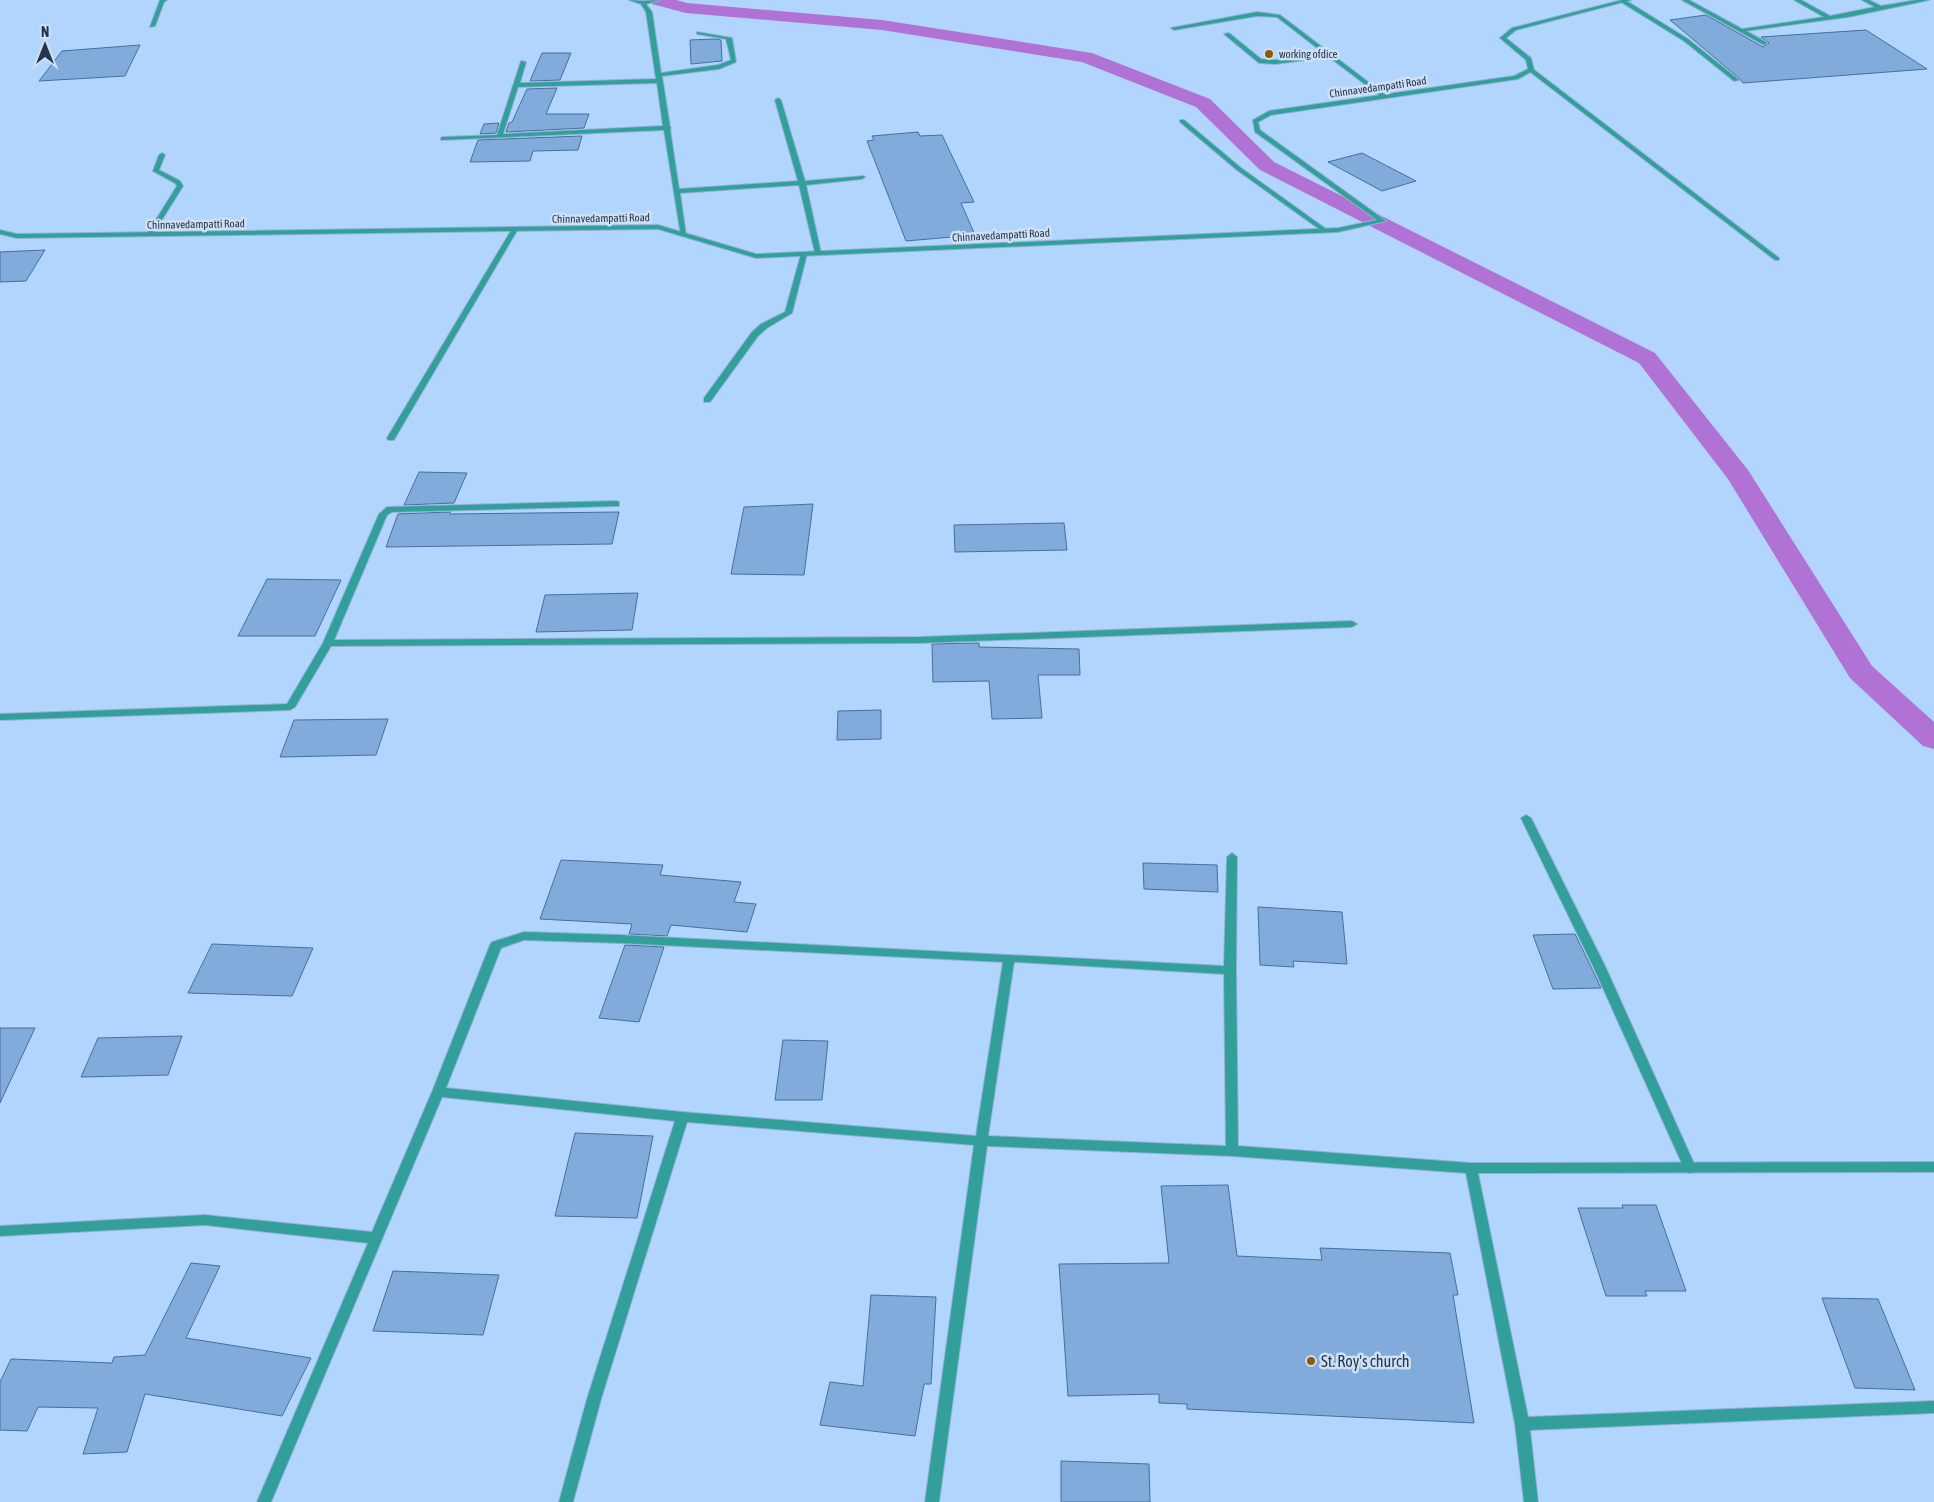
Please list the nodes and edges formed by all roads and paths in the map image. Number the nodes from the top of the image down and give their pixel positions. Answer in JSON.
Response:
{"nodes":[{"id":1,"x":164,"y":0,"type":"edge"},
{"id":2,"x":632,"y":0,"type":"edge"},
{"id":3,"x":657,"y":0,"type":"edge"},
{"id":4,"x":1685,"y":0,"type":"edge"},
{"id":5,"x":1797,"y":0,"type":"edge"},
{"id":6,"x":1866,"y":0,"type":"edge"},
{"id":7,"x":1926,"y":0,"type":"edge"},
{"id":8,"x":1626,"y":1,"type":"edge"},
{"id":9,"x":643,"y":3,"type":"junction"},
{"id":10,"x":1880,"y":8,"type":"junction"},
{"id":11,"x":1830,"y":18,"type":"junction"},
{"id":12,"x":152,"y":26,"type":"dead end"},
{"id":13,"x":1174,"y":28,"type":"dead end"},
{"id":14,"x":1743,"y":30,"type":"junction"},
{"id":15,"x":699,"y":33,"type":"dead end"},
{"id":16,"x":1227,"y":34,"type":"dead end"},
{"id":17,"x":1764,"y":43,"type":"dead end"},
{"id":18,"x":1331,"y":55,"type":"junction"},
{"id":19,"x":523,"y":62,"type":"dead end"},
{"id":20,"x":1531,"y":70,"type":"junction"},
{"id":21,"x":659,"y":78,"type":"junction"},
{"id":22,"x":1736,"y":80,"type":"dead end"},
{"id":23,"x":516,"y":85,"type":"junction"},
{"id":24,"x":1385,"y":97,"type":"junction"},
{"id":25,"x":778,"y":100,"type":"dead end"},
{"id":26,"x":1182,"y":121,"type":"dead end"},
{"id":27,"x":668,"y":128,"type":"junction"},
{"id":28,"x":499,"y":137,"type":"junction"},
{"id":29,"x":443,"y":139,"type":"dead end"},
{"id":30,"x":162,"y":155,"type":"dead end"},
{"id":31,"x":862,"y":177,"type":"dead end"},
{"id":32,"x":802,"y":182,"type":"junction"},
{"id":33,"x":677,"y":192,"type":"junction"},
{"id":34,"x":515,"y":229,"type":"junction"},
{"id":35,"x":1324,"y":230,"type":"junction"},
{"id":36,"x":0,"y":232,"type":"edge"},
{"id":37,"x":150,"y":234,"type":"junction"},
{"id":38,"x":683,"y":235,"type":"junction"},
{"id":39,"x":818,"y":253,"type":"junction"},
{"id":40,"x":804,"y":254,"type":"junction"},
{"id":41,"x":1778,"y":260,"type":"dead end"},
{"id":42,"x":708,"y":400,"type":"dead end"},
{"id":43,"x":391,"y":438,"type":"dead end"},
{"id":44,"x":616,"y":504,"type":"dead end"},
{"id":45,"x":1352,"y":624,"type":"dead end"},
{"id":46,"x":328,"y":643,"type":"junction"},
{"id":47,"x":0,"y":717,"type":"edge"},
{"id":48,"x":1526,"y":818,"type":"dead end"},
{"id":49,"x":1232,"y":857,"type":"dead end"},
{"id":50,"x":1009,"y":958,"type":"junction"},
{"id":51,"x":1230,"y":970,"type":"junction"},
{"id":52,"x":438,"y":1092,"type":"junction"},
{"id":53,"x":682,"y":1117,"type":"junction"},
{"id":54,"x":980,"y":1141,"type":"junction"},
{"id":55,"x":1232,"y":1151,"type":"junction"},
{"id":56,"x":1934,"y":1167,"type":"edge"},
{"id":57,"x":1471,"y":1168,"type":"junction"},
{"id":58,"x":1690,"y":1168,"type":"junction"},
{"id":59,"x":0,"y":1231,"type":"edge"},
{"id":60,"x":376,"y":1238,"type":"junction"},
{"id":61,"x":1934,"y":1407,"type":"edge"},
{"id":62,"x":1522,"y":1424,"type":"junction"},
{"id":63,"x":264,"y":1502,"type":"edge"},
{"id":64,"x":566,"y":1502,"type":"edge"},
{"id":65,"x":932,"y":1502,"type":"edge"},
{"id":66,"x":1532,"y":1502,"type":"edge"}],
"edges":[{"from":1,"to":12,"type":"street"},
{"from":2,"to":9,"type":"street"},
{"from":3,"to":9,"type":"street"},
{"from":4,"to":14,"type":"street"},
{"from":5,"to":11,"type":"street"},
{"from":6,"to":10,"type":"street"},
{"from":7,"to":10,"type":"street"},
{"from":8,"to":20,"type":"street"},
{"from":8,"to":22,"type":"street"},
{"from":9,"to":21,"type":"street"},
{"from":10,"to":11,"type":"street"},
{"from":11,"to":14,"type":"street"},
{"from":13,"to":18,"type":"street"},
{"from":14,"to":17,"type":"street"},
{"from":15,"to":21,"type":"street"},
{"from":16,"to":18,"type":"street"},
{"from":18,"to":24,"type":"street"},
{"from":19,"to":23,"type":"street"},
{"from":20,"to":24,"type":"street","name":"Chinnavedampatti Road"},
{"from":20,"to":41,"type":"street"},
{"from":21,"to":23,"type":"street"},
{"from":21,"to":27,"type":"street"},
{"from":23,"to":28,"type":"street"},
{"from":24,"to":35,"type":"street","name":"Chinnavedampatti Road"},
{"from":25,"to":32,"type":"street"},
{"from":26,"to":35,"type":"street"},
{"from":27,"to":28,"type":"street"},
{"from":27,"to":33,"type":"street"},
{"from":28,"to":29,"type":"street"},
{"from":30,"to":37,"type":"street"},
{"from":31,"to":32,"type":"street"},
{"from":32,"to":33,"type":"street"},
{"from":32,"to":39,"type":"street"},
{"from":33,"to":38,"type":"street"},
{"from":34,"to":37,"type":"street","name":"Chinnavedampatti Road"},
{"from":34,"to":38,"type":"street","name":"Chinnavedampatti Road"},
{"from":34,"to":43,"type":"street"},
{"from":35,"to":39,"type":"street","name":"Chinnavedampatti Road"},
{"from":36,"to":37,"type":"street","name":"Chinnavedampatti Road"},
{"from":38,"to":40,"type":"street","name":"Chinnavedampatti Road"},
{"from":39,"to":40,"type":"street","name":"Chinnavedampatti Road"},
{"from":40,"to":42,"type":"street"},
{"from":44,"to":46,"type":"street"},
{"from":45,"to":46,"type":"street"},
{"from":46,"to":47,"type":"street"},
{"from":48,"to":58,"type":"street"},
{"from":49,"to":51,"type":"street"},
{"from":50,"to":51,"type":"street"},
{"from":50,"to":52,"type":"street"},
{"from":50,"to":54,"type":"street"},
{"from":51,"to":55,"type":"street"},
{"from":52,"to":53,"type":"street"},
{"from":52,"to":60,"type":"street"},
{"from":53,"to":54,"type":"street"},
{"from":53,"to":64,"type":"street"},
{"from":54,"to":55,"type":"street"},
{"from":54,"to":65,"type":"street"},
{"from":55,"to":57,"type":"street"},
{"from":56,"to":58,"type":"street"},
{"from":57,"to":58,"type":"street"},
{"from":57,"to":62,"type":"street"},
{"from":59,"to":60,"type":"street"},
{"from":60,"to":63,"type":"street"},
{"from":61,"to":62,"type":"street"},
{"from":62,"to":66,"type":"street"}]}
